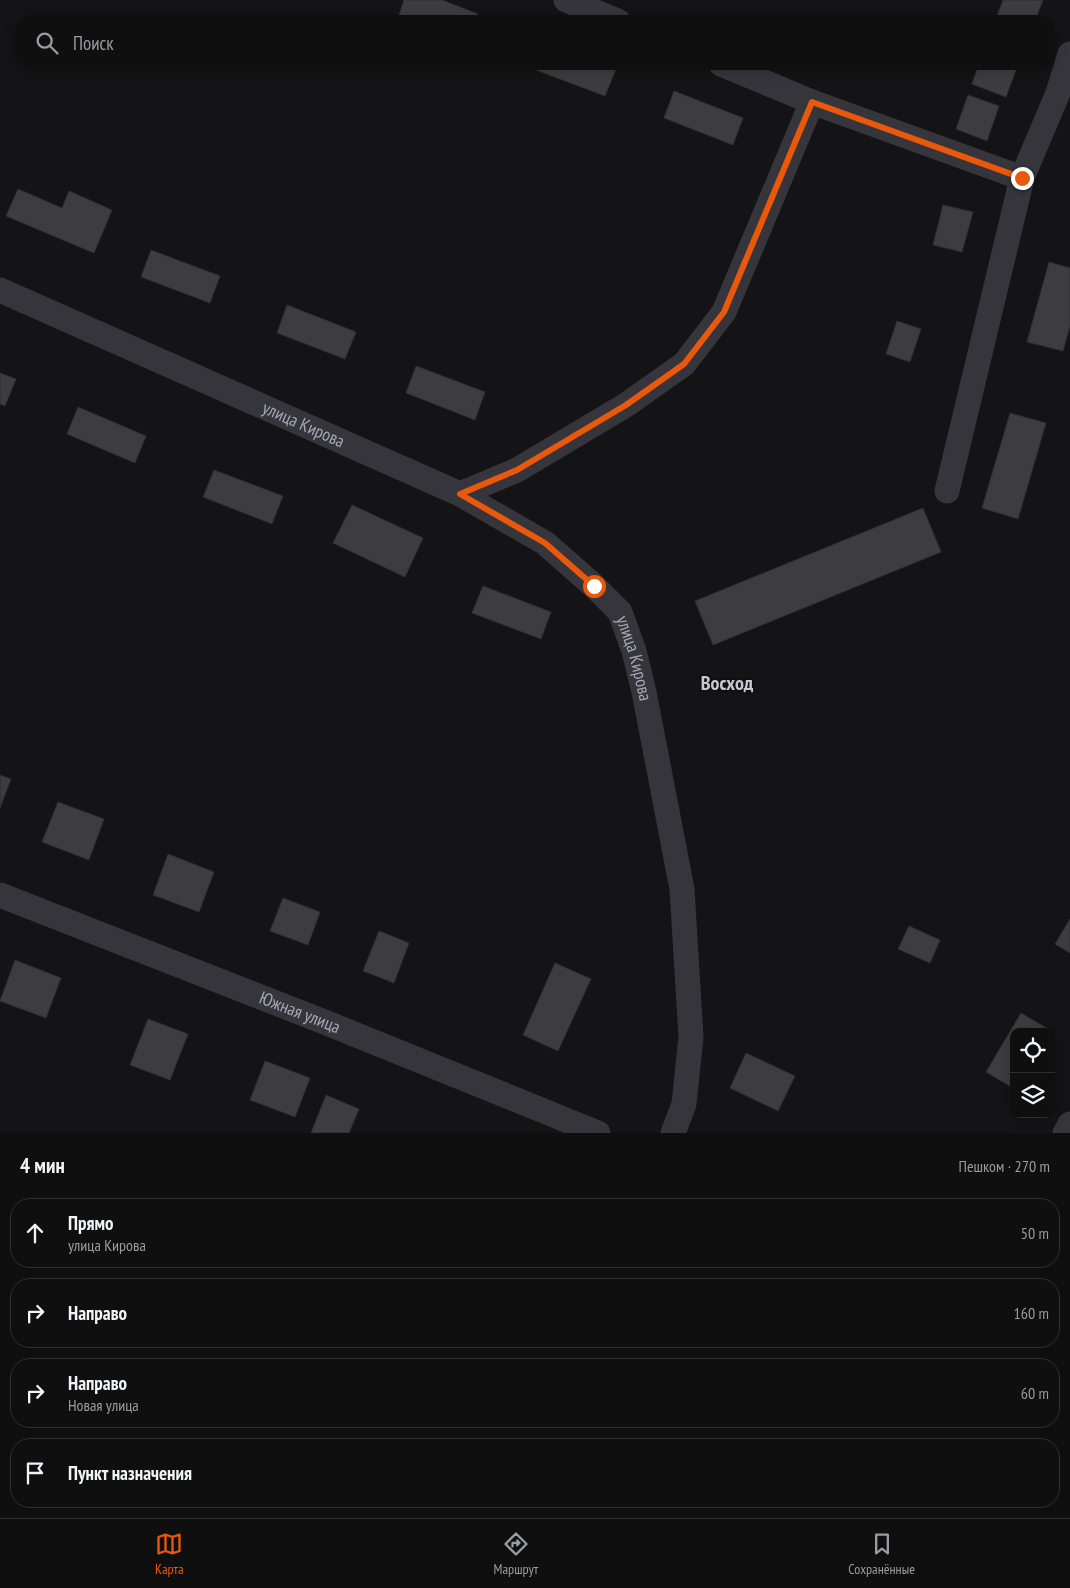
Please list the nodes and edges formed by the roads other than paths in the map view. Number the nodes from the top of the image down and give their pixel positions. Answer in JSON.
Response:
{"nodes":[{"id":1,"x":566,"y":0,"type":"edge"},
{"id":2,"x":603,"y":15,"type":"edge"},
{"id":3,"x":1070,"y":54,"type":"edge"},
{"id":4,"x":735,"y":70,"type":"edge"},
{"id":5,"x":812,"y":102,"type":"junction"},
{"id":6,"x":1022,"y":178,"type":"junction"},
{"id":7,"x":0,"y":290,"type":"edge"},
{"id":8,"x":947,"y":491,"type":"dead end"},
{"id":9,"x":460,"y":494,"type":"junction"},
{"id":10,"x":0,"y":895,"type":"edge"},
{"id":11,"x":1070,"y":1124,"type":"edge"},
{"id":12,"x":598,"y":1133,"type":"edge"},
{"id":13,"x":673,"y":1133,"type":"edge"},
{"id":14,"x":1065,"y":1133,"type":"edge"}],
"edges":[{"from":1,"to":2,"type":"street"},
{"from":3,"to":6,"type":"street"},
{"from":4,"to":5,"type":"street"},
{"from":5,"to":6,"type":"street"},
{"from":5,"to":9,"type":"street"},
{"from":6,"to":8,"type":"street"},
{"from":7,"to":9,"type":"street","name":"улица Кирова"},
{"from":9,"to":13,"type":"street","name":"улица Кирова"},
{"from":10,"to":12,"type":"street","name":"Южная улица"},
{"from":11,"to":14,"type":"street"}]}
